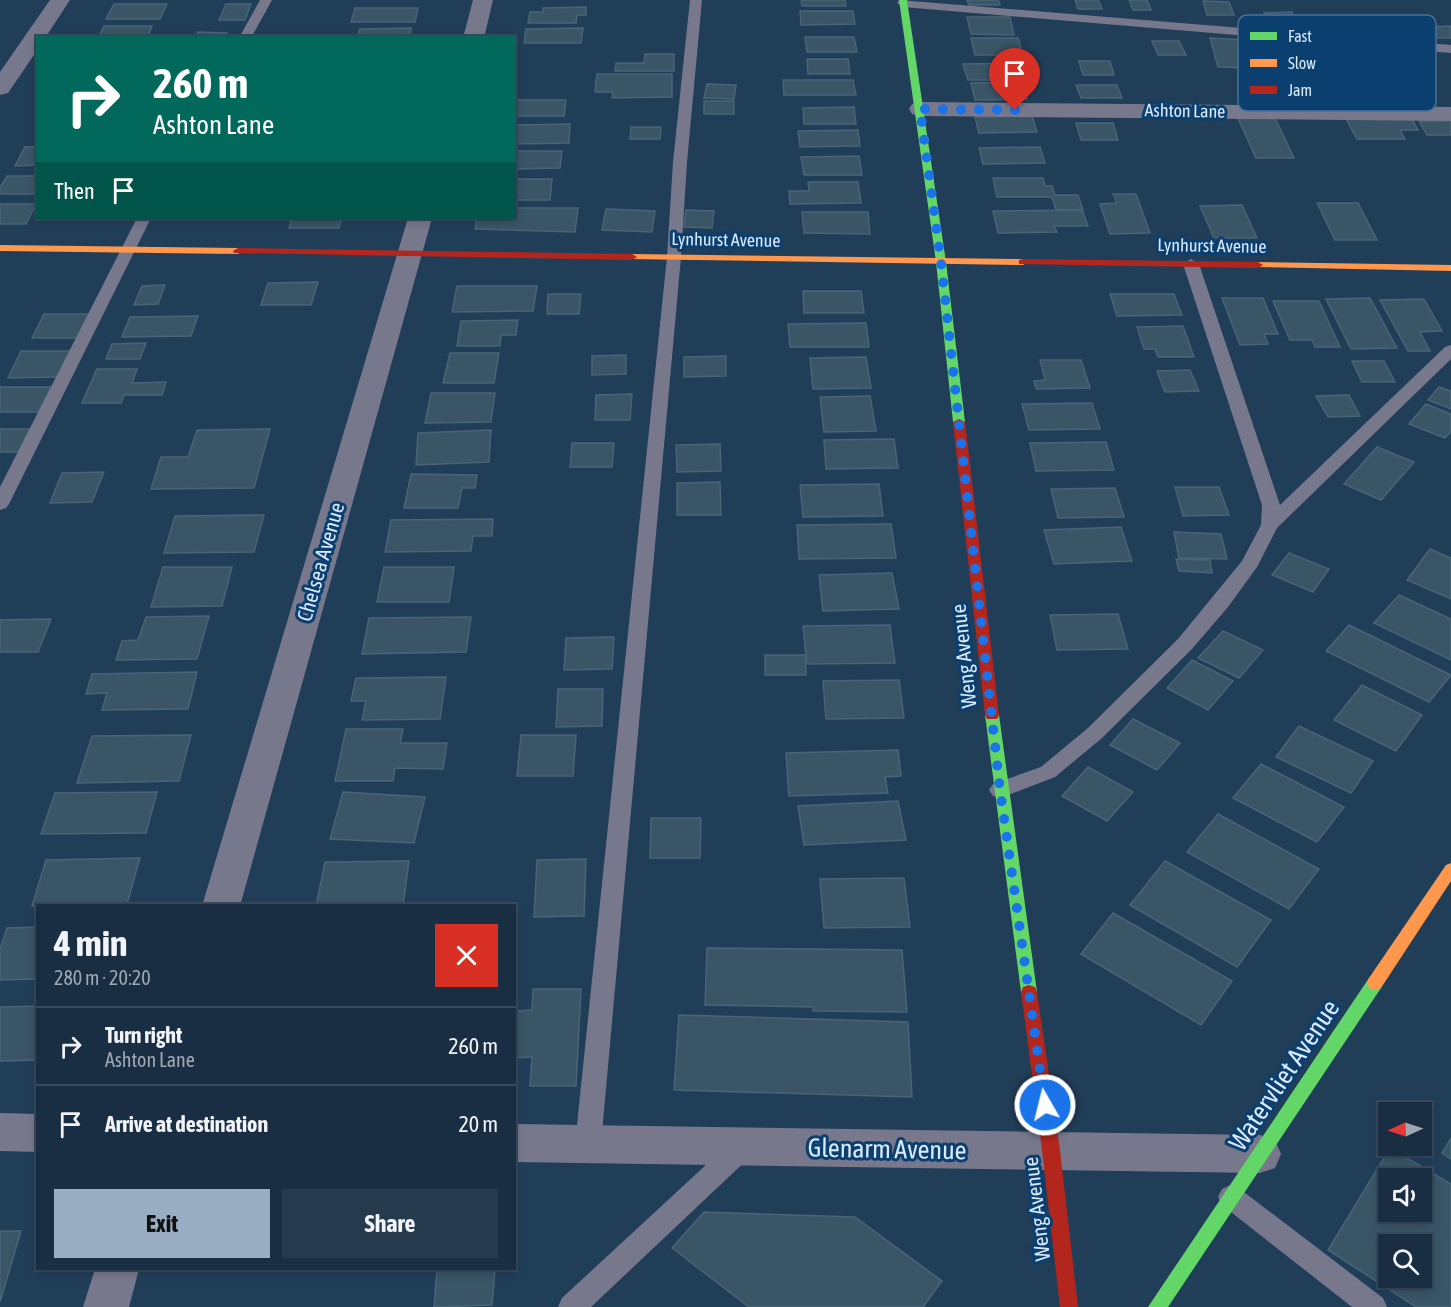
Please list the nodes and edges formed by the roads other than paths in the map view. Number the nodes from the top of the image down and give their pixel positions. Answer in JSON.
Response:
{"nodes":[{"id":1,"x":60,"y":0,"type":"edge"},
{"id":2,"x":266,"y":0,"type":"edge"},
{"id":3,"x":483,"y":0,"type":"edge"},
{"id":4,"x":696,"y":0,"type":"edge"},
{"id":5,"x":903,"y":1,"type":"edge"},
{"id":6,"x":1238,"y":30,"type":"edge"},
{"id":7,"x":246,"y":36,"type":"edge"},
{"id":8,"x":473,"y":36,"type":"edge"},
{"id":9,"x":1436,"y":48,"type":"edge"},
{"id":10,"x":1451,"y":49,"type":"edge"},
{"id":11,"x":0,"y":88,"type":"edge"},
{"id":12,"x":920,"y":109,"type":"junction"},
{"id":13,"x":1451,"y":114,"type":"edge"},
{"id":14,"x":143,"y":219,"type":"edge"},
{"id":15,"x":420,"y":219,"type":"edge"},
{"id":16,"x":0,"y":248,"type":"edge"},
{"id":17,"x":127,"y":249,"type":"junction"},
{"id":18,"x":410,"y":253,"type":"junction"},
{"id":19,"x":675,"y":257,"type":"junction"},
{"id":20,"x":941,"y":262,"type":"junction"},
{"id":21,"x":1191,"y":264,"type":"junction"},
{"id":22,"x":1451,"y":268,"type":"edge"},
{"id":23,"x":1451,"y":350,"type":"edge"},
{"id":24,"x":0,"y":504,"type":"edge"},
{"id":25,"x":1270,"y":525,"type":"junction"},
{"id":26,"x":1000,"y":790,"type":"junction"},
{"id":27,"x":1451,"y":869,"type":"edge"},
{"id":28,"x":222,"y":904,"type":"edge"},
{"id":29,"x":0,"y":1132,"type":"edge"},
{"id":30,"x":36,"y":1133,"type":"edge"},
{"id":31,"x":516,"y":1143,"type":"edge"},
{"id":32,"x":588,"y":1144,"type":"junction"},
{"id":33,"x":743,"y":1147,"type":"junction"},
{"id":34,"x":1051,"y":1150,"type":"junction"},
{"id":35,"x":1260,"y":1154,"type":"junction"},
{"id":36,"x":1231,"y":1197,"type":"junction"},
{"id":37,"x":117,"y":1270,"type":"edge"},
{"id":38,"x":106,"y":1307,"type":"edge"},
{"id":39,"x":572,"y":1307,"type":"edge"},
{"id":40,"x":1069,"y":1307,"type":"edge"},
{"id":41,"x":1157,"y":1307,"type":"edge"},
{"id":42,"x":1373,"y":1307,"type":"edge"}],
"edges":[{"from":1,"to":11,"type":"street"},
{"from":2,"to":7,"type":"lane"},
{"from":3,"to":8,"type":"street"},
{"from":4,"to":19,"type":"lane"},
{"from":5,"to":6,"type":"lane"},
{"from":5,"to":12,"type":"street","name":"Weng Avenue"},
{"from":9,"to":10,"type":"lane"},
{"from":12,"to":13,"type":"street","name":"Ashton Lane"},
{"from":12,"to":20,"type":"street","name":"Weng Avenue"},
{"from":14,"to":17,"type":"lane"},
{"from":15,"to":18,"type":"street","name":"Chelsea Avenue"},
{"from":16,"to":17,"type":"street","name":"Lynhurst Avenue"},
{"from":17,"to":18,"type":"street","name":"Lynhurst Avenue"},
{"from":17,"to":24,"type":"lane"},
{"from":18,"to":19,"type":"street","name":"Lynhurst Avenue"},
{"from":18,"to":28,"type":"street","name":"Chelsea Avenue"},
{"from":19,"to":20,"type":"street","name":"Lynhurst Avenue"},
{"from":19,"to":32,"type":"lane"},
{"from":20,"to":21,"type":"street","name":"Lynhurst Avenue"},
{"from":20,"to":26,"type":"street","name":"Weng Avenue"},
{"from":21,"to":22,"type":"street","name":"Lynhurst Avenue"},
{"from":21,"to":25,"type":"lane"},
{"from":23,"to":25,"type":"lane"},
{"from":25,"to":26,"type":"lane"},
{"from":26,"to":34,"type":"street","name":"Weng Avenue"},
{"from":27,"to":35,"type":"street","name":"Watervliet Avenue"},
{"from":29,"to":30,"type":"street"},
{"from":31,"to":32,"type":"street","name":"Glenarm Avenue"},
{"from":32,"to":33,"type":"street","name":"Glenarm Avenue"},
{"from":33,"to":34,"type":"street","name":"Glenarm Avenue"},
{"from":33,"to":39,"type":"lane"},
{"from":34,"to":35,"type":"street","name":"Glenarm Avenue"},
{"from":34,"to":40,"type":"street","name":"Weng Avenue"},
{"from":35,"to":36,"type":"street","name":"Watervliet Avenue"},
{"from":36,"to":41,"type":"street","name":"Watervliet Avenue"},
{"from":36,"to":42,"type":"lane"},
{"from":37,"to":38,"type":"street"}]}
